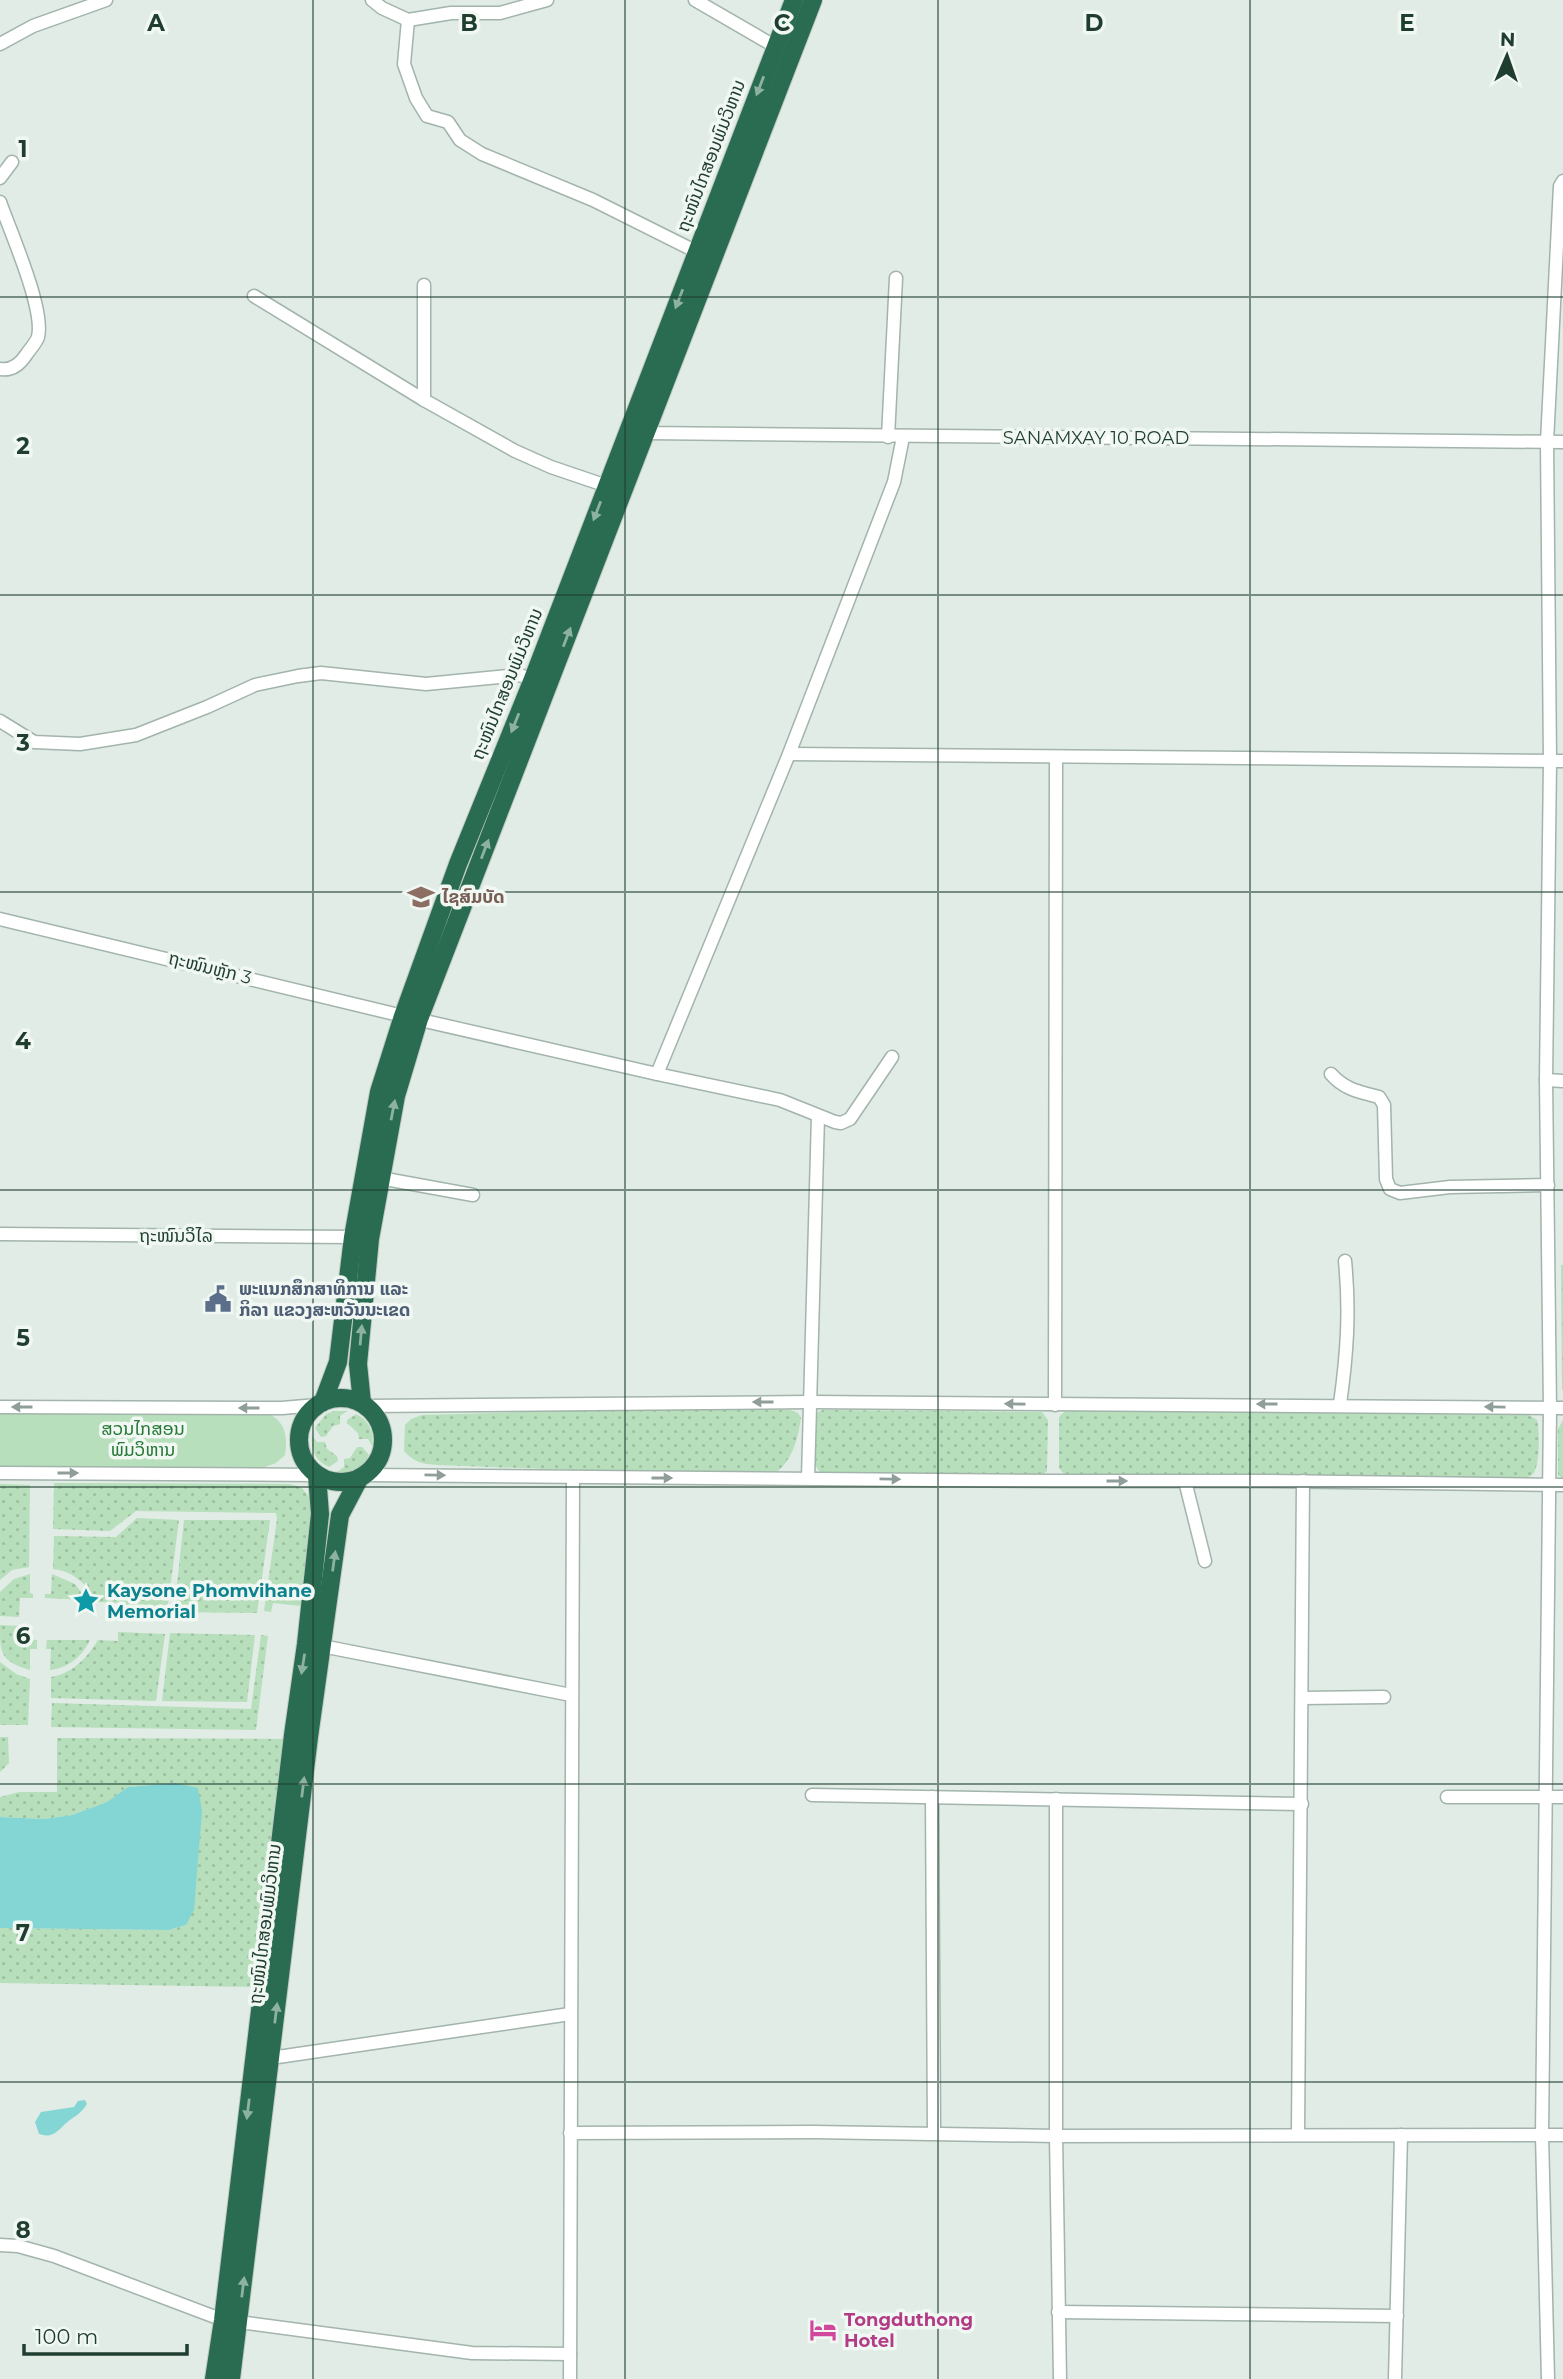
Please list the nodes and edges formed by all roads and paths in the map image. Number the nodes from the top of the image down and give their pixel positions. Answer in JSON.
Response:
{"nodes":[{"id":1,"x":106,"y":0,"type":"edge"},
{"id":2,"x":372,"y":0,"type":"edge"},
{"id":3,"x":547,"y":0,"type":"edge"},
{"id":4,"x":695,"y":0,"type":"edge"},
{"id":5,"x":794,"y":0,"type":"edge"},
{"id":6,"x":813,"y":0,"type":"edge"},
{"id":7,"x":408,"y":20,"type":"junction"},
{"id":8,"x":0,"y":44,"type":"edge"},
{"id":9,"x":776,"y":47,"type":"junction"},
{"id":10,"x":12,"y":162,"type":"dead end"},
{"id":11,"x":0,"y":178,"type":"edge"},
{"id":12,"x":1563,"y":181,"type":"edge"},
{"id":13,"x":0,"y":202,"type":"edge"},
{"id":14,"x":697,"y":252,"type":"junction"},
{"id":15,"x":896,"y":278,"type":"dead end"},
{"id":16,"x":424,"y":285,"type":"dead end"},
{"id":17,"x":254,"y":296,"type":"dead end"},
{"id":18,"x":0,"y":369,"type":"edge"},
{"id":19,"x":424,"y":400,"type":"junction"},
{"id":20,"x":638,"y":430,"type":"junction"},
{"id":21,"x":888,"y":437,"type":"junction"},
{"id":22,"x":903,"y":437,"type":"junction"},
{"id":23,"x":1547,"y":442,"type":"junction"},
{"id":24,"x":1563,"y":442,"type":"edge"},
{"id":25,"x":607,"y":486,"type":"junction"},
{"id":26,"x":533,"y":678,"type":"junction"},
{"id":27,"x":0,"y":721,"type":"edge"},
{"id":28,"x":789,"y":754,"type":"junction"},
{"id":29,"x":1056,"y":758,"type":"junction"},
{"id":30,"x":1556,"y":761,"type":"edge"},
{"id":31,"x":487,"y":794,"type":"junction"},
{"id":32,"x":504,"y":800,"type":"junction"},
{"id":33,"x":0,"y":919,"type":"edge"},
{"id":34,"x":411,"y":1017,"type":"junction"},
{"id":35,"x":892,"y":1057,"type":"dead end"},
{"id":36,"x":657,"y":1074,"type":"junction"},
{"id":37,"x":1331,"y":1074,"type":"dead end"},
{"id":38,"x":1546,"y":1080,"type":"junction"},
{"id":39,"x":1563,"y":1081,"type":"edge"},
{"id":40,"x":818,"y":1116,"type":"junction"},
{"id":41,"x":380,"y":1178,"type":"junction"},
{"id":42,"x":1548,"y":1185,"type":"junction"},
{"id":43,"x":473,"y":1195,"type":"dead end"},
{"id":44,"x":0,"y":1234,"type":"edge"},
{"id":45,"x":353,"y":1237,"type":"junction"},
{"id":46,"x":1345,"y":1261,"type":"dead end"},
{"id":47,"x":810,"y":1402,"type":"junction"},
{"id":48,"x":320,"y":1403,"type":"junction"},
{"id":49,"x":364,"y":1404,"type":"junction"},
{"id":50,"x":1055,"y":1405,"type":"junction"},
{"id":51,"x":1340,"y":1405,"type":"junction"},
{"id":52,"x":0,"y":1407,"type":"edge"},
{"id":53,"x":1556,"y":1408,"type":"edge"},
{"id":54,"x":0,"y":1473,"type":"edge"},
{"id":55,"x":317,"y":1475,"type":"junction"},
{"id":56,"x":363,"y":1477,"type":"junction"},
{"id":57,"x":572,"y":1477,"type":"junction"},
{"id":58,"x":808,"y":1478,"type":"junction"},
{"id":59,"x":1185,"y":1481,"type":"junction"},
{"id":60,"x":1303,"y":1481,"type":"junction"},
{"id":61,"x":1549,"y":1485,"type":"junction"},
{"id":62,"x":1563,"y":1485,"type":"edge"},
{"id":63,"x":1205,"y":1561,"type":"dead end"},
{"id":64,"x":318,"y":1634,"type":"junction"},
{"id":65,"x":572,"y":1695,"type":"junction"},
{"id":66,"x":1384,"y":1697,"type":"dead end"},
{"id":67,"x":1302,"y":1698,"type":"junction"},
{"id":68,"x":812,"y":1795,"type":"dead end"},
{"id":69,"x":932,"y":1797,"type":"junction"},
{"id":70,"x":1447,"y":1797,"type":"dead end"},
{"id":71,"x":1547,"y":1797,"type":"junction"},
{"id":72,"x":1563,"y":1797,"type":"edge"},
{"id":73,"x":1056,"y":1799,"type":"junction"},
{"id":74,"x":1302,"y":1804,"type":"junction"},
{"id":75,"x":570,"y":2014,"type":"junction"},
{"id":76,"x":271,"y":2058,"type":"junction"},
{"id":77,"x":569,"y":2133,"type":"junction"},
{"id":78,"x":934,"y":2133,"type":"junction"},
{"id":79,"x":1298,"y":2135,"type":"junction"},
{"id":80,"x":1401,"y":2135,"type":"junction"},
{"id":81,"x":1542,"y":2135,"type":"junction"},
{"id":82,"x":1563,"y":2135,"type":"edge"},
{"id":83,"x":1056,"y":2136,"type":"junction"},
{"id":84,"x":0,"y":2245,"type":"edge"},
{"id":85,"x":1058,"y":2312,"type":"junction"},
{"id":86,"x":1397,"y":2316,"type":"junction"},
{"id":87,"x":231,"y":2321,"type":"junction"},
{"id":88,"x":570,"y":2354,"type":"junction"},
{"id":89,"x":214,"y":2379,"type":"edge"},
{"id":90,"x":231,"y":2379,"type":"edge"},
{"id":91,"x":570,"y":2379,"type":"edge"},
{"id":92,"x":1060,"y":2379,"type":"edge"},
{"id":93,"x":1395,"y":2379,"type":"edge"},
{"id":94,"x":1548,"y":2379,"type":"edge"}],
"edges":[{"from":1,"to":8,"type":"street"},
{"from":2,"to":7,"type":"street"},
{"from":3,"to":7,"type":"street"},
{"from":4,"to":9,"type":"street"},
{"from":5,"to":9,"type":"highway","name":"ຖະໜົນໄກສອນພົມວິຫານ"},
{"from":6,"to":20,"type":"highway","name":"ຖະໜົນໄກສອນພົມວິຫານ"},
{"from":7,"to":14,"type":"street"},
{"from":9,"to":14,"type":"highway","name":"ຖະໜົນໄກສອນພົມວິຫານ","one_way":true},
{"from":10,"to":11,"type":"street"},
{"from":12,"to":23,"type":"street"},
{"from":13,"to":18,"type":"street"},
{"from":14,"to":20,"type":"highway","name":"ຖະໜົນໄກສອນພົມວິຫານ","one_way":true},
{"from":15,"to":21,"type":"street"},
{"from":16,"to":19,"type":"street"},
{"from":17,"to":19,"type":"street"},
{"from":19,"to":25,"type":"street"},
{"from":20,"to":21,"type":"street","name":"SANAMXAY 10 ROAD"},
{"from":20,"to":25,"type":"highway","name":"ຖະໜົນໄກສອນພົມວິຫານ"},
{"from":32,"to":20,"type":"highway","name":"ຖະໜົນໄກສອນພົມວິຫານ","one_way":true},
{"from":21,"to":22,"type":"street","name":"SANAMXAY 10 ROAD"},
{"from":22,"to":23,"type":"street","name":"SANAMXAY 10 ROAD"},
{"from":22,"to":28,"type":"street"},
{"from":23,"to":24,"type":"street","name":"SANAMXAY 10 ROAD"},
{"from":23,"to":30,"type":"street"},
{"from":25,"to":26,"type":"highway","name":"ຖະໜົນໄກສອນພົມວິຫານ","one_way":true},
{"from":26,"to":27,"type":"street"},
{"from":26,"to":31,"type":"highway","name":"ຖະໜົນໄກສອນພົມວິຫານ","one_way":true},
{"from":28,"to":29,"type":"street"},
{"from":28,"to":36,"type":"street"},
{"from":29,"to":30,"type":"street"},
{"from":29,"to":50,"type":"street"},
{"from":30,"to":38,"type":"street"},
{"from":31,"to":32,"type":"highway"},
{"from":31,"to":34,"type":"highway","name":"ຖະໜົນໄກສອນພົມວິຫານ"},
{"from":34,"to":32,"type":"highway","name":"ຖະໜົນໄກສອນພົມວິຫານ","one_way":true},
{"from":33,"to":34,"type":"street","name":"ຖະໜົນຫຼັກ 3"},
{"from":34,"to":36,"type":"street","name":"ຖະໜົນຫຼັກ 3"},
{"from":41,"to":34,"type":"highway","name":"ຖະໜົນໄກສອນພົມວິຫານ","one_way":true},
{"from":34,"to":45,"type":"highway","name":"ຖະໜົນໄກສອນພົມວິຫານ"},
{"from":35,"to":40,"type":"street","name":"ຖະໜົນຫຼັກ 3"},
{"from":36,"to":40,"type":"street","name":"ຖະໜົນຫຼັກ 3"},
{"from":37,"to":42,"type":"street"},
{"from":38,"to":39,"type":"street"},
{"from":38,"to":42,"type":"street"},
{"from":40,"to":47,"type":"street"},
{"from":41,"to":43,"type":"street"},
{"from":49,"to":41,"type":"highway","name":"ຖະໜົນໄກສອນພົມວິຫານ","one_way":true},
{"from":42,"to":53,"type":"street"},
{"from":44,"to":45,"type":"street","name":"ຖະໜົນວິໄລ"},
{"from":45,"to":48,"type":"highway","name":"ຖະໜົນໄກສອນພົມວິຫານ"},
{"from":46,"to":51,"type":"street"},
{"from":47,"to":49,"type":"street","one_way":true},
{"from":50,"to":47,"type":"street","one_way":true},
{"from":47,"to":58,"type":"street"},
{"from":48,"to":49,"type":"highway"},
{"from":48,"to":52,"type":"street","one_way":true},
{"from":48,"to":55,"type":"highway"},
{"from":49,"to":56,"type":"highway"},
{"from":51,"to":50,"type":"street","one_way":true},
{"from":53,"to":51,"type":"street","one_way":true},
{"from":53,"to":61,"type":"street"},
{"from":54,"to":55,"type":"street","one_way":true},
{"from":55,"to":56,"type":"highway"},
{"from":55,"to":64,"type":"highway","name":"ຖະໜົນໄກສອນພົມວິຫານ"},
{"from":56,"to":57,"type":"street","one_way":true},
{"from":64,"to":56,"type":"highway","name":"ຖະໜົນໄກສອນພົມວິຫານ","one_way":true},
{"from":57,"to":58,"type":"street","one_way":true},
{"from":57,"to":65,"type":"street"},
{"from":58,"to":59,"type":"street","one_way":true},
{"from":59,"to":60,"type":"street"},
{"from":59,"to":63,"type":"street"},
{"from":60,"to":61,"type":"street"},
{"from":60,"to":67,"type":"street"},
{"from":61,"to":62,"type":"street"},
{"from":61,"to":71,"type":"street"},
{"from":64,"to":65,"type":"street"},
{"from":76,"to":64,"type":"highway","name":"ຖະໜົນໄກສອນພົມວິຫານ","one_way":true},
{"from":64,"to":87,"type":"highway","name":"ຖະໜົນໄກສອນພົມວິຫານ","one_way":true},
{"from":65,"to":75,"type":"street"},
{"from":66,"to":67,"type":"street"},
{"from":67,"to":74,"type":"street"},
{"from":68,"to":69,"type":"street"},
{"from":69,"to":73,"type":"street"},
{"from":69,"to":78,"type":"street"},
{"from":70,"to":71,"type":"street"},
{"from":71,"to":72,"type":"street"},
{"from":71,"to":81,"type":"street"},
{"from":73,"to":74,"type":"street"},
{"from":73,"to":83,"type":"street"},
{"from":74,"to":79,"type":"street"},
{"from":75,"to":76,"type":"street"},
{"from":75,"to":77,"type":"street"},
{"from":87,"to":76,"type":"highway","name":"ຖະໜົນໄກສອນພົມວິຫານ","one_way":true},
{"from":77,"to":78,"type":"street"},
{"from":77,"to":88,"type":"street"},
{"from":78,"to":83,"type":"street"},
{"from":79,"to":80,"type":"street"},
{"from":79,"to":83,"type":"street"},
{"from":80,"to":81,"type":"street"},
{"from":80,"to":86,"type":"street"},
{"from":81,"to":82,"type":"street"},
{"from":81,"to":94,"type":"street"},
{"from":83,"to":85,"type":"street"},
{"from":84,"to":87,"type":"street"},
{"from":85,"to":86,"type":"street"},
{"from":85,"to":92,"type":"street"},
{"from":86,"to":93,"type":"street"},
{"from":87,"to":88,"type":"street"},
{"from":87,"to":89,"type":"highway","name":"ຖະໜົນໄກສອນພົມວິຫານ"},
{"from":87,"to":90,"type":"highway","name":"ຖະໜົນໄກສອນພົມວິຫານ"},
{"from":88,"to":91,"type":"street"}]}
